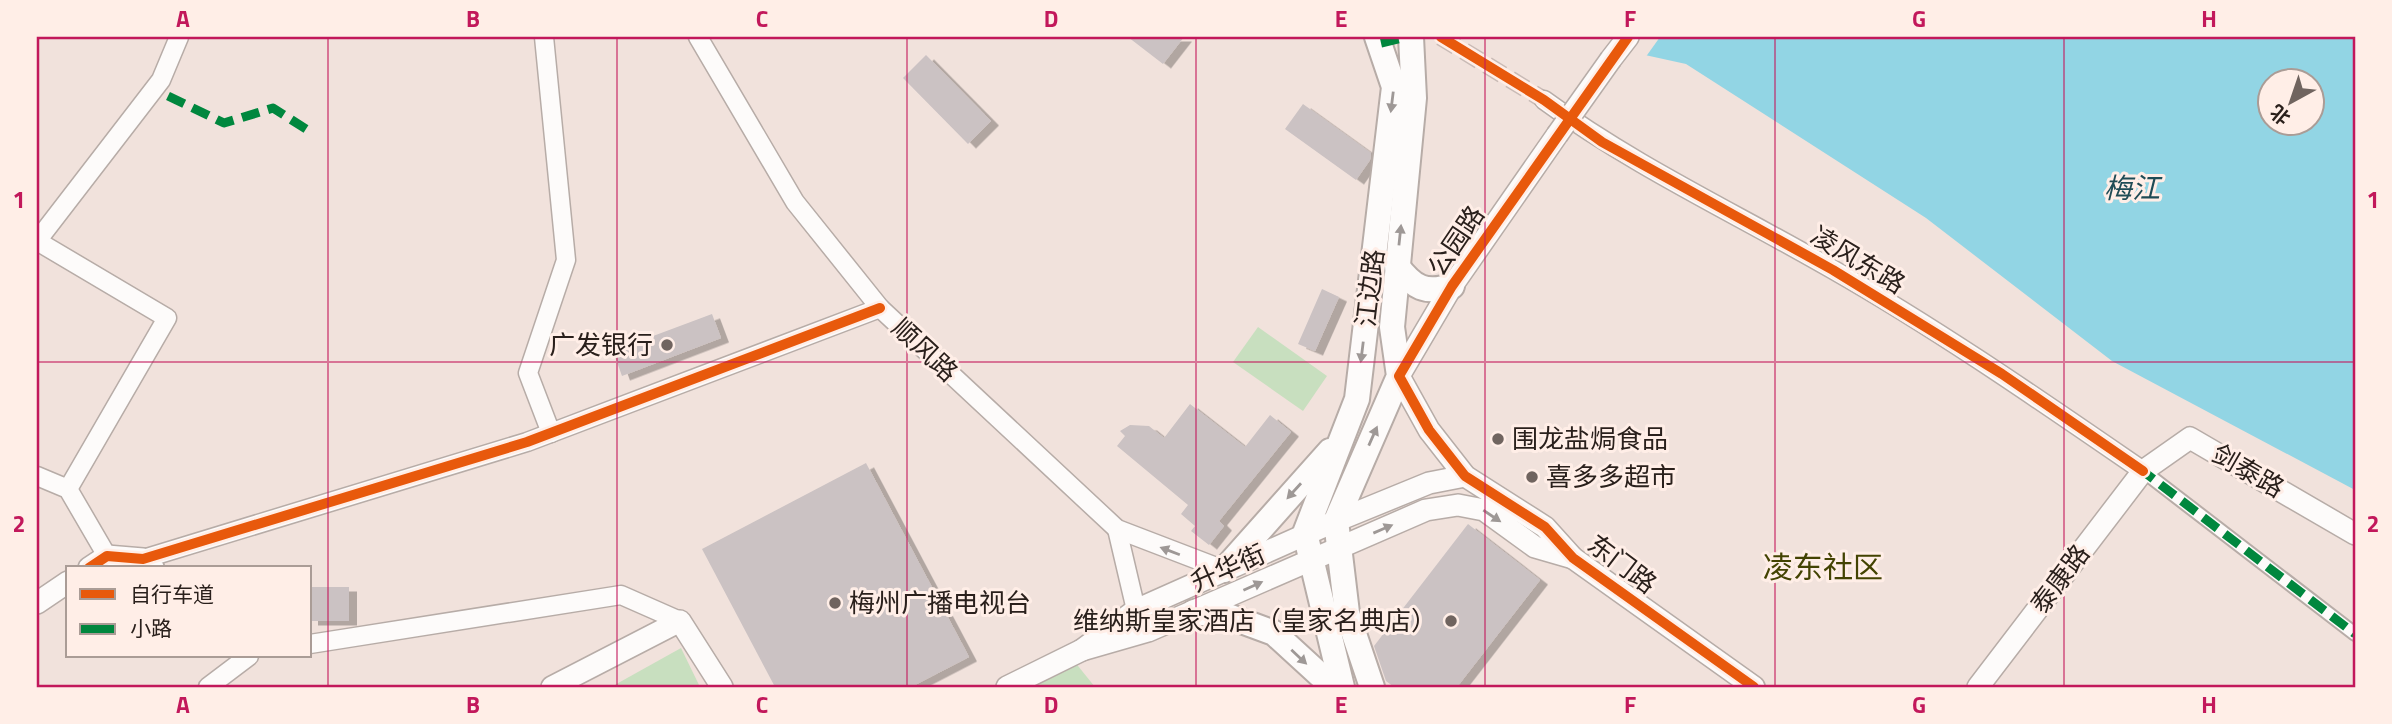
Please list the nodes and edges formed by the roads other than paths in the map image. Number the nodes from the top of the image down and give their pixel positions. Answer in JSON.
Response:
{"nodes":[{"id":1,"x":179,"y":37,"type":"edge"},
{"id":2,"x":544,"y":37,"type":"edge"},
{"id":3,"x":698,"y":37,"type":"edge"},
{"id":4,"x":1409,"y":37,"type":"edge"},
{"id":5,"x":1628,"y":37,"type":"edge"},
{"id":6,"x":1379,"y":40,"type":"edge"},
{"id":7,"x":1544,"y":100,"type":"tunnel mouth"},
{"id":8,"x":1397,"y":266,"type":"junction"},
{"id":9,"x":1452,"y":286,"type":"junction"},
{"id":10,"x":880,"y":308,"type":"junction"},
{"id":11,"x":1399,"y":376,"type":"junction"},
{"id":12,"x":551,"y":433,"type":"junction"},
{"id":13,"x":1340,"y":440,"type":"junction"},
{"id":14,"x":2143,"y":471,"type":"junction"},
{"id":15,"x":37,"y":477,"type":"edge"},
{"id":16,"x":1465,"y":477,"type":"junction"},
{"id":17,"x":68,"y":489,"type":"junction"},
{"id":18,"x":1336,"y":521,"type":"junction"},
{"id":19,"x":1117,"y":529,"type":"junction"},
{"id":20,"x":1305,"y":533,"type":"junction"},
{"id":21,"x":2355,"y":534,"type":"edge"},
{"id":22,"x":1339,"y":548,"type":"junction"},
{"id":23,"x":1573,"y":558,"type":"junction"},
{"id":24,"x":1311,"y":561,"type":"junction"},
{"id":25,"x":98,"y":562,"type":"edge"},
{"id":26,"x":149,"y":563,"type":"edge"},
{"id":27,"x":1224,"y":570,"type":"junction"},
{"id":28,"x":66,"y":583,"type":"edge"},
{"id":29,"x":37,"y":603,"type":"edge"},
{"id":30,"x":1136,"y":610,"type":"junction"},
{"id":31,"x":1194,"y":612,"type":"junction"},
{"id":32,"x":680,"y":621,"type":"junction"},
{"id":33,"x":2355,"y":634,"type":"edge"},
{"id":34,"x":312,"y":643,"type":"edge"},
{"id":35,"x":1082,"y":650,"type":"junction"},
{"id":36,"x":246,"y":658,"type":"edge"},
{"id":37,"x":208,"y":687,"type":"edge"},
{"id":38,"x":552,"y":687,"type":"edge"},
{"id":39,"x":722,"y":687,"type":"edge"},
{"id":40,"x":1007,"y":687,"type":"edge"},
{"id":41,"x":1333,"y":687,"type":"edge"},
{"id":42,"x":1342,"y":687,"type":"edge"},
{"id":43,"x":1373,"y":687,"type":"edge"},
{"id":44,"x":1754,"y":687,"type":"edge"},
{"id":45,"x":1978,"y":687,"type":"edge"}],
"edges":[{"from":1,"to":17,"type":"street"},
{"from":2,"to":12,"type":"street"},
{"from":3,"to":10,"type":"street","name":"顺风路"},
{"from":4,"to":6,"type":"street"},
{"from":8,"to":4,"type":"main road","name":"江边路","one_way":true},
{"from":5,"to":9,"type":"street","name":"公园路","bridge":true},
{"from":6,"to":13,"type":"main road","name":"江边路","one_way":true},
{"from":7,"to":14,"type":"street","name":"凌风东路"},
{"from":8,"to":9,"type":"main road"},
{"from":8,"to":11,"type":"main road","name":"江边路"},
{"from":9,"to":11,"type":"street","name":"公园路"},
{"from":10,"to":12,"type":"street"},
{"from":10,"to":19,"type":"street","name":"顺风路"},
{"from":11,"to":16,"type":"street"},
{"from":18,"to":11,"type":"main road","name":"公园路","one_way":true},
{"from":12,"to":26,"type":"street"},
{"from":13,"to":20,"type":"main road","name":"江边路"},
{"from":13,"to":27,"type":"main road","one_way":true},
{"from":14,"to":21,"type":"street","name":"剑泰路"},
{"from":14,"to":33,"type":"street","name":"凌风东路"},
{"from":14,"to":45,"type":"street","name":"泰康路"},
{"from":15,"to":17,"type":"street"},
{"from":16,"to":18,"type":"street"},
{"from":16,"to":23,"type":"street","name":"东门路"},
{"from":17,"to":25,"type":"street"},
{"from":18,"to":20,"type":"street","name":"升华街"},
{"from":18,"to":22,"type":"main road"},
{"from":27,"to":19,"type":"street","name":"顺风路","one_way":true},
{"from":19,"to":30,"type":"street"},
{"from":20,"to":24,"type":"main road"},
{"from":20,"to":27,"type":"street","name":"升华街"},
{"from":22,"to":23,"type":"street","name":"东门路","one_way":true},
{"from":22,"to":24,"type":"street","name":"东门路"},
{"from":22,"to":43,"type":"main road"},
{"from":23,"to":44,"type":"street","name":"东门路"},
{"from":31,"to":24,"type":"street","name":"升华街","one_way":true},
{"from":24,"to":42,"type":"main road"},
{"from":25,"to":26,"type":"street"},
{"from":27,"to":30,"type":"street","name":"升华街"},
{"from":28,"to":29,"type":"street"},
{"from":30,"to":35,"type":"street","name":"升华街"},
{"from":31,"to":35,"type":"street","name":"升华街"},
{"from":31,"to":41,"type":"main road","one_way":true},
{"from":32,"to":34,"type":"street"},
{"from":32,"to":38,"type":"street"},
{"from":32,"to":39,"type":"street"},
{"from":35,"to":40,"type":"street","name":"升华街"},
{"from":36,"to":37,"type":"street"}]}
